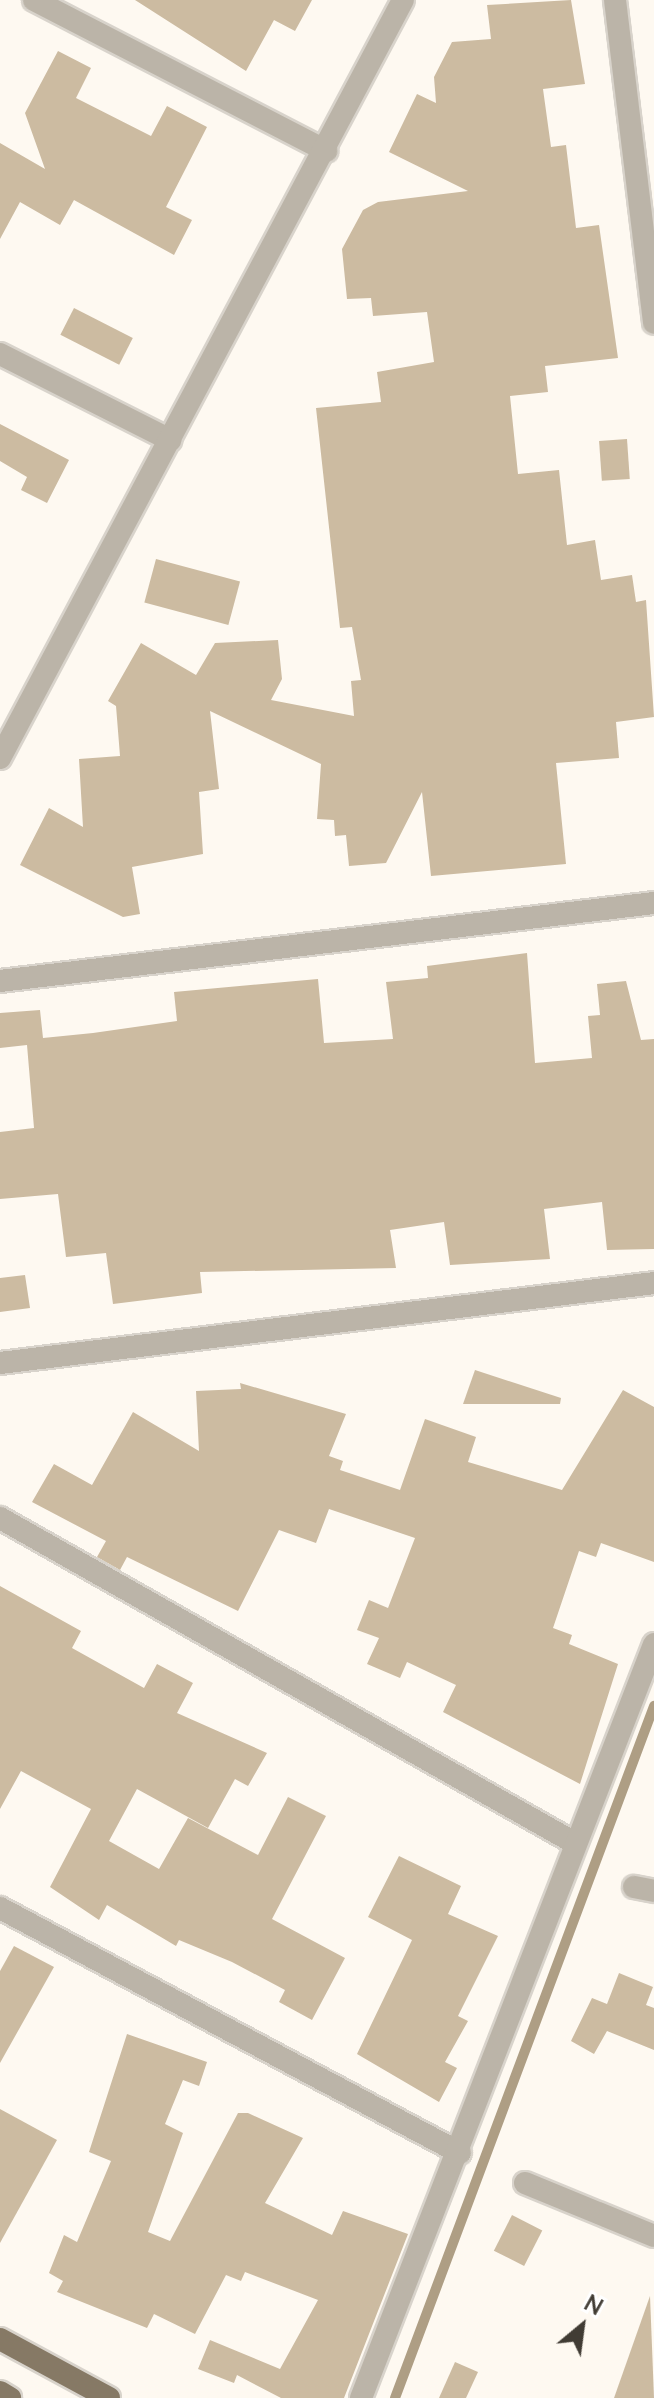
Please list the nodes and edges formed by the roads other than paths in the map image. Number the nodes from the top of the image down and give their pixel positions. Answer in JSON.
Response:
{"nodes":[{"id":1,"x":34,"y":0,"type":"edge"},
{"id":2,"x":403,"y":0,"type":"edge"},
{"id":3,"x":615,"y":0,"type":"edge"},
{"id":4,"x":326,"y":151,"type":"junction"},
{"id":5,"x":654,"y":323,"type":"edge"},
{"id":6,"x":0,"y":354,"type":"edge"},
{"id":7,"x":170,"y":440,"type":"junction"},
{"id":8,"x":2,"y":747,"type":"edge"},
{"id":9,"x":654,"y":903,"type":"edge"},
{"id":10,"x":0,"y":981,"type":"edge"},
{"id":11,"x":654,"y":1283,"type":"edge"},
{"id":12,"x":0,"y":1363,"type":"edge"},
{"id":13,"x":0,"y":1518,"type":"edge"},
{"id":14,"x":654,"y":1644,"type":"edge"},
{"id":15,"x":573,"y":1842,"type":"junction"},
{"id":16,"x":0,"y":1908,"type":"edge"},
{"id":17,"x":460,"y":2153,"type":"junction"},
{"id":18,"x":525,"y":2183,"type":"dead end"},
{"id":19,"x":654,"y":2236,"type":"edge"},
{"id":20,"x":0,"y":2339,"type":"edge"},
{"id":21,"x":0,"y":2392,"type":"edge"},
{"id":22,"x":10,"y":2398,"type":"edge"},
{"id":23,"x":109,"y":2398,"type":"edge"},
{"id":24,"x":361,"y":2398,"type":"edge"}],
"edges":[{"from":1,"to":4,"type":"street"},
{"from":2,"to":4,"type":"street"},
{"from":3,"to":5,"type":"street"},
{"from":4,"to":7,"type":"street"},
{"from":6,"to":7,"type":"street"},
{"from":7,"to":8,"type":"street"},
{"from":9,"to":10,"type":"street"},
{"from":11,"to":12,"type":"street"},
{"from":13,"to":15,"type":"street"},
{"from":14,"to":15,"type":"street"},
{"from":15,"to":17,"type":"street"},
{"from":16,"to":17,"type":"street"},
{"from":17,"to":24,"type":"street"},
{"from":18,"to":19,"type":"street"},
{"from":20,"to":23,"type":"main road"},
{"from":21,"to":22,"type":"main road"}]}
